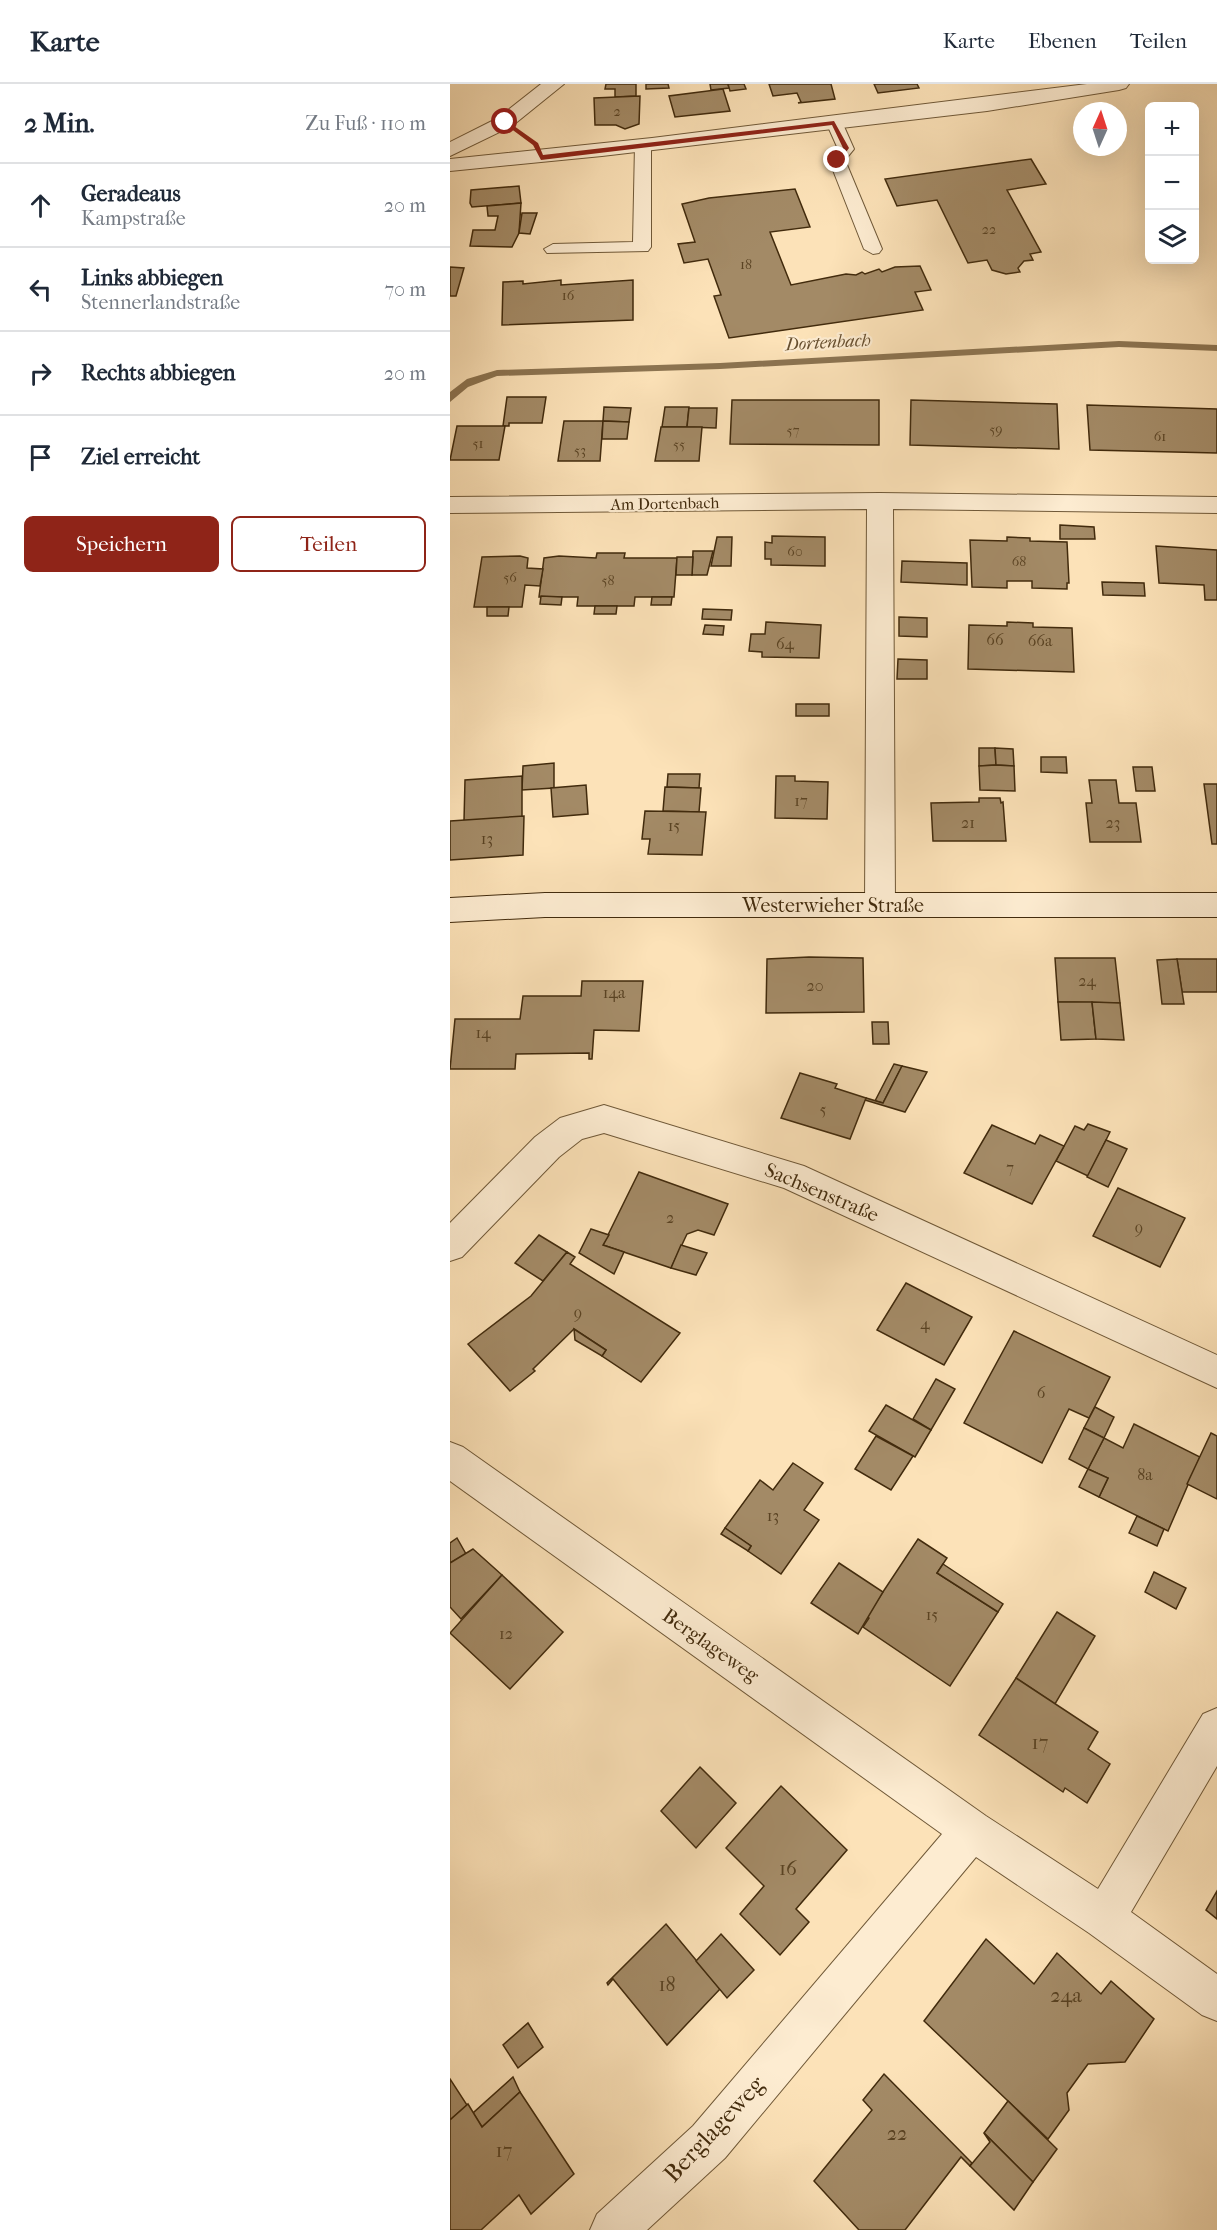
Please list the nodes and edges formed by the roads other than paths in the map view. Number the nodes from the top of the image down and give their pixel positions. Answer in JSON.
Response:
{"nodes":[{"id":1,"x":554,"y":84,"type":"edge"},
{"id":2,"x":1119,"y":84,"type":"edge"},
{"id":3,"x":834,"y":122,"type":"junction"},
{"id":4,"x":518,"y":132,"type":"junction"},
{"id":5,"x":643,"y":145,"type":"junction"},
{"id":6,"x":450,"y":150,"type":"edge"},
{"id":7,"x":541,"y":158,"type":"junction"},
{"id":8,"x":450,"y":165,"type":"edge"},
{"id":9,"x":553,"y":249,"type":"dead end"},
{"id":10,"x":873,"y":249,"type":"dead end"},
{"id":11,"x":880,"y":501,"type":"junction"},
{"id":12,"x":450,"y":505,"type":"edge"},
{"id":13,"x":1217,"y":505,"type":"edge"},
{"id":14,"x":880,"y":904,"type":"junction"},
{"id":15,"x":1217,"y":905,"type":"edge"},
{"id":16,"x":450,"y":910,"type":"edge"},
{"id":17,"x":450,"y":1245,"type":"edge"},
{"id":18,"x":1217,"y":1372,"type":"edge"},
{"id":19,"x":450,"y":1459,"type":"edge"},
{"id":20,"x":1217,"y":1728,"type":"edge"},
{"id":21,"x":972,"y":1830,"type":"junction"},
{"id":22,"x":1104,"y":1918,"type":"junction"},
{"id":23,"x":1217,"y":2000,"type":"edge"},
{"id":24,"x":613,"y":2230,"type":"edge"}],
"edges":[{"from":1,"to":4,"type":"street"},
{"from":2,"to":3,"type":"street"},
{"from":3,"to":5,"type":"street"},
{"from":3,"to":10,"type":"lane"},
{"from":4,"to":6,"type":"street"},
{"from":4,"to":7,"type":"street"},
{"from":5,"to":7,"type":"street"},
{"from":5,"to":9,"type":"lane"},
{"from":7,"to":8,"type":"street"},
{"from":11,"to":12,"type":"street","name":"Am Dortenbach"},
{"from":11,"to":13,"type":"street","name":"Am Dortenbach"},
{"from":11,"to":14,"type":"street"},
{"from":14,"to":15,"type":"street","name":"Westerwieher Straße"},
{"from":14,"to":16,"type":"street","name":"Westerwieher Straße"},
{"from":17,"to":18,"type":"street","name":"Sachsenstraße"},
{"from":19,"to":21,"type":"street","name":"Berglageweg"},
{"from":20,"to":22,"type":"street"},
{"from":21,"to":22,"type":"street","name":"Berglageweg"},
{"from":21,"to":24,"type":"street","name":"Berglageweg"},
{"from":22,"to":23,"type":"street","name":"Berglageweg"}]}
